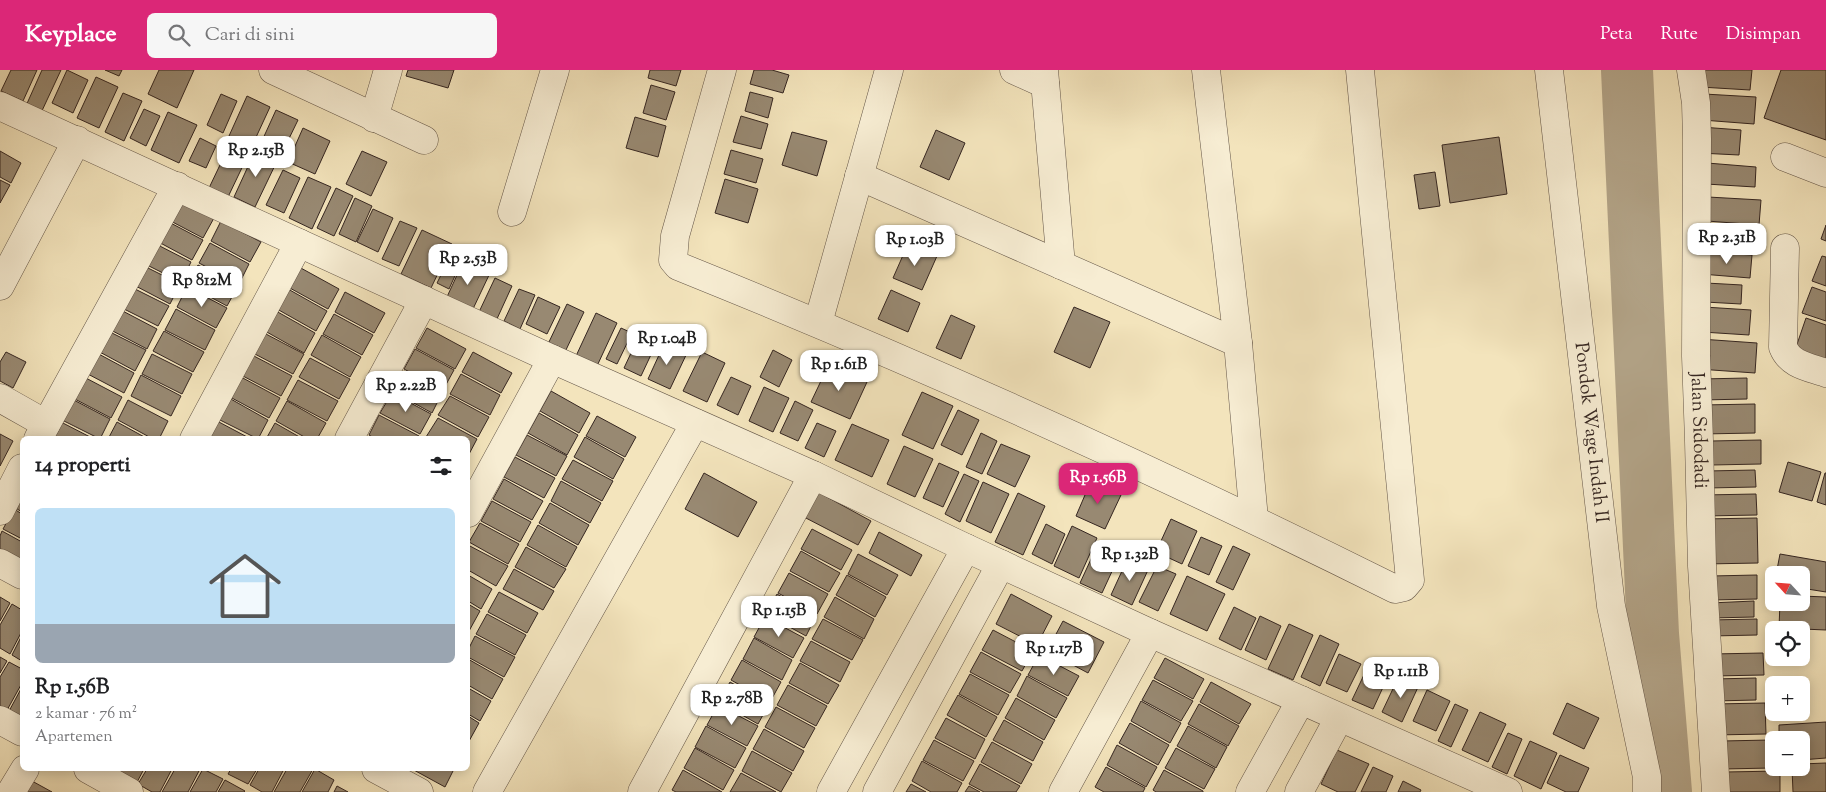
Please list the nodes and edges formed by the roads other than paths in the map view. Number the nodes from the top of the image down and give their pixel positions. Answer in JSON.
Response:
{"nodes":[{"id":1,"x":273,"y":70,"type":"edge"},
{"id":2,"x":388,"y":70,"type":"edge"},
{"id":3,"x":555,"y":70,"type":"edge"},
{"id":4,"x":722,"y":70,"type":"edge"},
{"id":5,"x":889,"y":70,"type":"edge"},
{"id":6,"x":1014,"y":70,"type":"edge"},
{"id":7,"x":1206,"y":70,"type":"edge"},
{"id":8,"x":1360,"y":70,"type":"edge"},
{"id":9,"x":1549,"y":70,"type":"edge"},
{"id":10,"x":1691,"y":70,"type":"edge"},
{"id":11,"x":1044,"y":77,"type":"edge"},
{"id":12,"x":0,"y":106,"type":"edge"},
{"id":13,"x":374,"y":118,"type":"junction"},
{"id":14,"x":77,"y":140,"type":"junction"},
{"id":15,"x":424,"y":140,"type":"dead end"},
{"id":16,"x":1785,"y":157,"type":"dead end"},
{"id":17,"x":1826,"y":173,"type":"edge"},
{"id":18,"x":859,"y":176,"type":"junction"},
{"id":19,"x":176,"y":186,"type":"junction"},
{"id":20,"x":512,"y":212,"type":"dead end"},
{"id":21,"x":299,"y":243,"type":"junction"},
{"id":22,"x":1786,"y":248,"type":"dead end"},
{"id":23,"x":1061,"y":265,"type":"junction"},
{"id":24,"x":0,"y":286,"type":"edge"},
{"id":25,"x":424,"y":300,"type":"junction"},
{"id":26,"x":818,"y":323,"type":"junction"},
{"id":27,"x":1238,"y":343,"type":"junction"},
{"id":28,"x":552,"y":359,"type":"junction"},
{"id":29,"x":1826,"y":373,"type":"edge"},
{"id":30,"x":0,"y":398,"type":"edge"},
{"id":31,"x":695,"y":424,"type":"junction"},
{"id":32,"x":42,"y":432,"type":"edge"},
{"id":33,"x":196,"y":436,"type":"edge"},
{"id":34,"x":351,"y":436,"type":"edge"},
{"id":35,"x":20,"y":472,"type":"edge"},
{"id":36,"x":813,"y":475,"type":"junction"},
{"id":37,"x":470,"y":509,"type":"edge"},
{"id":38,"x":0,"y":511,"type":"edge"},
{"id":39,"x":1254,"y":519,"type":"junction"},
{"id":40,"x":966,"y":548,"type":"junction"},
{"id":41,"x":0,"y":563,"type":"edge"},
{"id":42,"x":1000,"y":564,"type":"junction"},
{"id":43,"x":20,"y":574,"type":"edge"},
{"id":44,"x":1150,"y":633,"type":"junction"},
{"id":45,"x":1301,"y":700,"type":"junction"},
{"id":46,"x":1339,"y":718,"type":"junction"},
{"id":47,"x":0,"y":720,"type":"edge"},
{"id":48,"x":20,"y":731,"type":"edge"},
{"id":49,"x":23,"y":771,"type":"edge"},
{"id":50,"x":92,"y":771,"type":"edge"},
{"id":51,"x":380,"y":771,"type":"edge"},
{"id":52,"x":11,"y":792,"type":"edge"},
{"id":53,"x":129,"y":792,"type":"edge"},
{"id":54,"x":419,"y":792,"type":"edge"},
{"id":55,"x":487,"y":792,"type":"edge"},
{"id":56,"x":642,"y":792,"type":"edge"},
{"id":57,"x":831,"y":792,"type":"edge"},
{"id":58,"x":877,"y":792,"type":"edge"},
{"id":59,"x":1063,"y":792,"type":"edge"},
{"id":60,"x":1250,"y":792,"type":"edge"},
{"id":61,"x":1299,"y":792,"type":"edge"},
{"id":62,"x":1508,"y":792,"type":"edge"},
{"id":63,"x":1647,"y":792,"type":"edge"},
{"id":64,"x":1716,"y":792,"type":"edge"}],
"edges":[{"from":1,"to":13,"type":"street"},
{"from":2,"to":13,"type":"street"},
{"from":3,"to":20,"type":"street"},
{"from":4,"to":26,"type":"street"},
{"from":5,"to":18,"type":"street"},
{"from":6,"to":11,"type":"street"},
{"from":7,"to":27,"type":"street"},
{"from":8,"to":39,"type":"street"},
{"from":9,"to":63,"type":"street","name":"Pondok Wage Indah II"},
{"from":10,"to":64,"type":"street","name":"Jalan Sidodadi"},
{"from":11,"to":23,"type":"street"},
{"from":12,"to":14,"type":"street"},
{"from":13,"to":15,"type":"street"},
{"from":14,"to":19,"type":"street"},
{"from":14,"to":24,"type":"street"},
{"from":16,"to":17,"type":"street"},
{"from":18,"to":23,"type":"street"},
{"from":18,"to":26,"type":"street"},
{"from":19,"to":21,"type":"street"},
{"from":19,"to":32,"type":"street"},
{"from":21,"to":25,"type":"street"},
{"from":21,"to":33,"type":"street"},
{"from":22,"to":29,"type":"street"},
{"from":23,"to":27,"type":"street"},
{"from":25,"to":28,"type":"street"},
{"from":25,"to":34,"type":"street"},
{"from":26,"to":39,"type":"street"},
{"from":27,"to":39,"type":"street"},
{"from":28,"to":31,"type":"street"},
{"from":28,"to":37,"type":"street"},
{"from":30,"to":32,"type":"street"},
{"from":31,"to":36,"type":"street"},
{"from":31,"to":55,"type":"street"},
{"from":35,"to":38,"type":"street"},
{"from":36,"to":40,"type":"street"},
{"from":36,"to":56,"type":"street"},
{"from":40,"to":42,"type":"street"},
{"from":40,"to":57,"type":"street"},
{"from":41,"to":43,"type":"street"},
{"from":42,"to":44,"type":"street"},
{"from":42,"to":58,"type":"street"},
{"from":44,"to":45,"type":"street"},
{"from":44,"to":59,"type":"street"},
{"from":45,"to":46,"type":"street"},
{"from":45,"to":60,"type":"street"},
{"from":46,"to":61,"type":"street"},
{"from":46,"to":62,"type":"street"},
{"from":47,"to":48,"type":"street"},
{"from":49,"to":52,"type":"street"},
{"from":50,"to":53,"type":"street"},
{"from":51,"to":54,"type":"street"}]}
